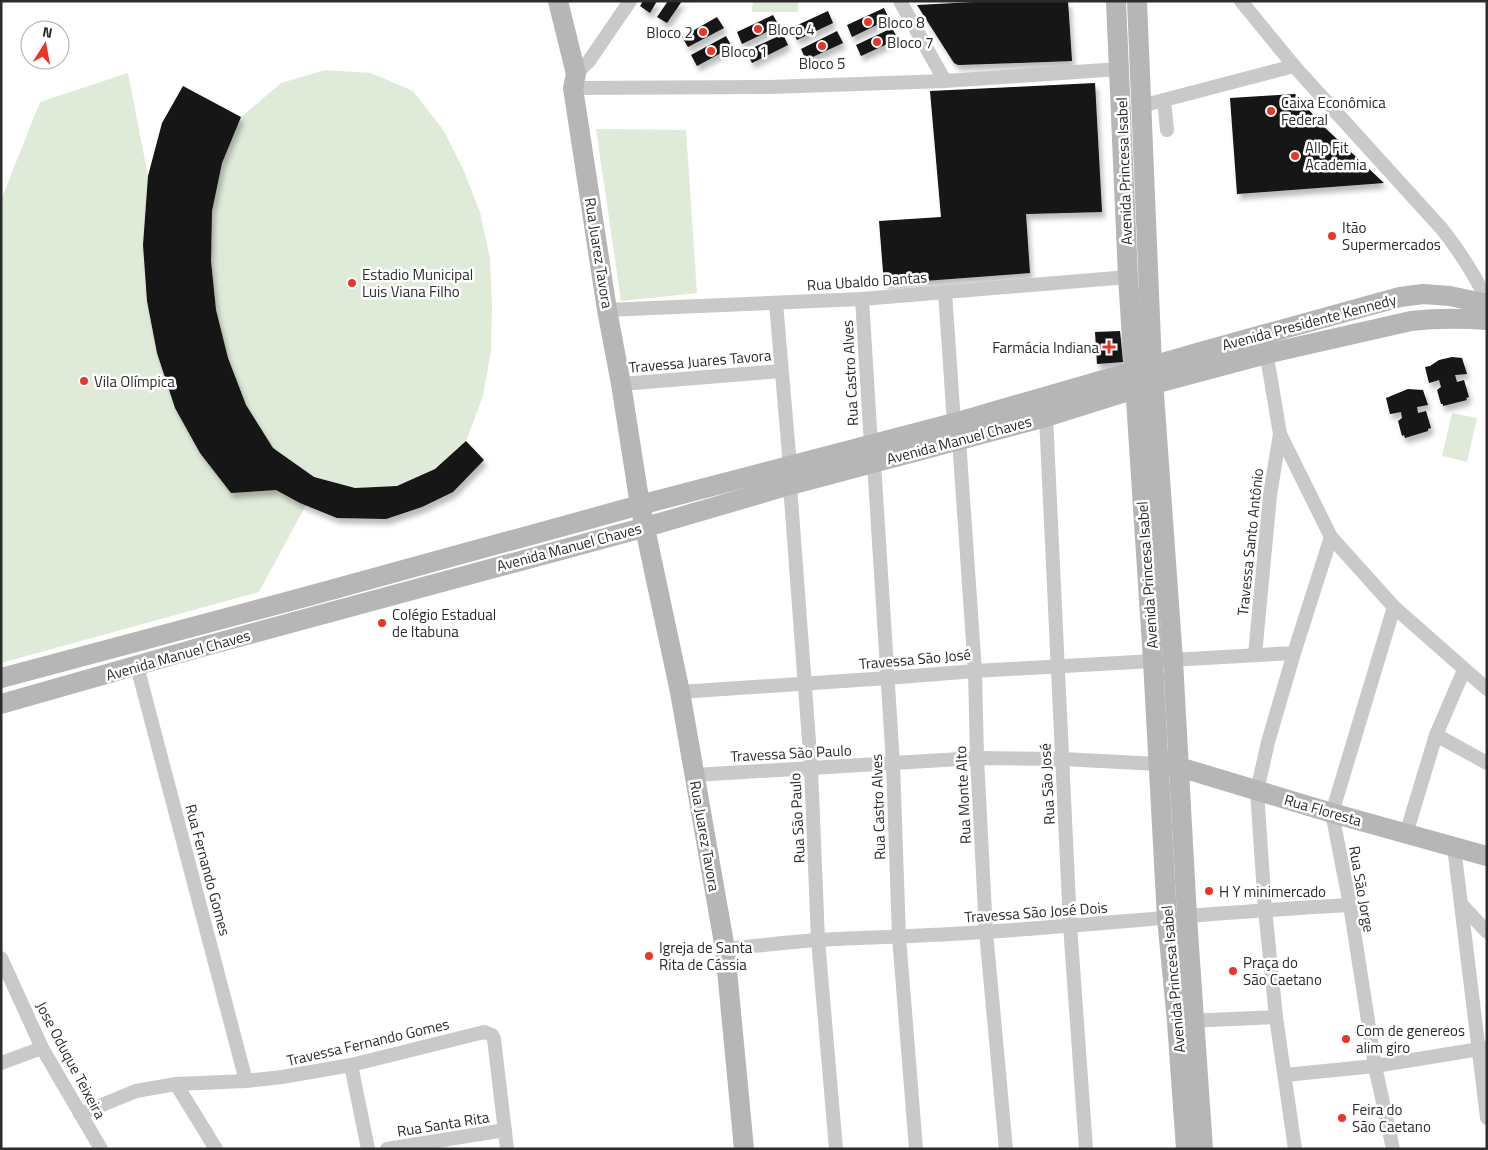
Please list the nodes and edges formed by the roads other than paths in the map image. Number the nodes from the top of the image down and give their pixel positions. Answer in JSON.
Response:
{"nodes":[{"id":1,"x":558,"y":1,"type":"edge"},
{"id":2,"x":630,"y":1,"type":"edge"},
{"id":3,"x":900,"y":1,"type":"edge"},
{"id":4,"x":1116,"y":1,"type":"edge"},
{"id":5,"x":1137,"y":1,"type":"edge"},
{"id":6,"x":1240,"y":1,"type":"edge"},
{"id":7,"x":1294,"y":66,"type":"junction"},
{"id":8,"x":1120,"y":69,"type":"junction"},
{"id":9,"x":574,"y":81,"type":"junction"},
{"id":10,"x":945,"y":82,"type":"junction"},
{"id":11,"x":1164,"y":100,"type":"junction"},
{"id":12,"x":1142,"y":106,"type":"junction"},
{"id":13,"x":1167,"y":130,"type":"dead end"},
{"id":14,"x":1128,"y":277,"type":"junction"},
{"id":15,"x":945,"y":292,"type":"junction"},
{"id":16,"x":862,"y":299,"type":"junction"},
{"id":17,"x":1487,"y":300,"type":"edge"},
{"id":18,"x":776,"y":303,"type":"junction"},
{"id":19,"x":1487,"y":304,"type":"edge"},
{"id":20,"x":607,"y":310,"type":"junction"},
{"id":21,"x":1487,"y":320,"type":"edge"},
{"id":22,"x":1264,"y":344,"type":"junction"},
{"id":23,"x":782,"y":370,"type":"junction"},
{"id":24,"x":1144,"y":378,"type":"junction"},
{"id":25,"x":621,"y":384,"type":"junction"},
{"id":26,"x":1046,"y":417,"type":"junction"},
{"id":27,"x":957,"y":431,"type":"junction"},
{"id":28,"x":1280,"y":434,"type":"junction"},
{"id":29,"x":873,"y":454,"type":"junction"},
{"id":30,"x":790,"y":476,"type":"junction"},
{"id":31,"x":640,"y":505,"type":"junction"},
{"id":32,"x":646,"y":527,"type":"junction"},
{"id":33,"x":1331,"y":537,"type":"junction"},
{"id":34,"x":1394,"y":607,"type":"junction"},
{"id":35,"x":1294,"y":653,"type":"junction"},
{"id":36,"x":1254,"y":654,"type":"junction"},
{"id":37,"x":1174,"y":660,"type":"junction"},
{"id":38,"x":1153,"y":661,"type":"junction"},
{"id":39,"x":137,"y":666,"type":"junction"},
{"id":40,"x":1057,"y":666,"type":"junction"},
{"id":41,"x":1464,"y":670,"type":"junction"},
{"id":42,"x":975,"y":671,"type":"junction"},
{"id":43,"x":1,"y":678,"type":"edge"},
{"id":44,"x":888,"y":678,"type":"junction"},
{"id":45,"x":804,"y":684,"type":"junction"},
{"id":46,"x":1487,"y":689,"type":"edge"},
{"id":47,"x":680,"y":692,"type":"junction"},
{"id":48,"x":1,"y":704,"type":"edge"},
{"id":49,"x":1436,"y":735,"type":"junction"},
{"id":50,"x":977,"y":758,"type":"junction"},
{"id":51,"x":1062,"y":759,"type":"junction"},
{"id":52,"x":1487,"y":763,"type":"edge"},
{"id":53,"x":893,"y":764,"type":"junction"},
{"id":54,"x":1159,"y":764,"type":"junction"},
{"id":55,"x":1179,"y":767,"type":"junction"},
{"id":56,"x":811,"y":768,"type":"junction"},
{"id":57,"x":695,"y":775,"type":"junction"},
{"id":58,"x":1257,"y":791,"type":"junction"},
{"id":59,"x":1332,"y":813,"type":"junction"},
{"id":60,"x":1406,"y":834,"type":"junction"},
{"id":61,"x":1454,"y":847,"type":"junction"},
{"id":62,"x":1487,"y":856,"type":"edge"},
{"id":63,"x":1461,"y":904,"type":"junction"},
{"id":64,"x":1350,"y":905,"type":"junction"},
{"id":65,"x":1265,"y":910,"type":"junction"},
{"id":66,"x":1177,"y":918,"type":"junction"},
{"id":67,"x":1070,"y":925,"type":"junction"},
{"id":68,"x":986,"y":932,"type":"junction"},
{"id":69,"x":1487,"y":932,"type":"edge"},
{"id":70,"x":899,"y":937,"type":"junction"},
{"id":71,"x":818,"y":940,"type":"junction"},
{"id":72,"x":724,"y":948,"type":"junction"},
{"id":73,"x":1,"y":958,"type":"edge"},
{"id":74,"x":1276,"y":1016,"type":"junction"},
{"id":75,"x":1185,"y":1022,"type":"junction"},
{"id":76,"x":42,"y":1048,"type":"junction"},
{"id":77,"x":1482,"y":1048,"type":"edge"},
{"id":78,"x":1,"y":1063,"type":"edge"},
{"id":79,"x":351,"y":1065,"type":"junction"},
{"id":80,"x":1375,"y":1066,"type":"junction"},
{"id":81,"x":1285,"y":1075,"type":"junction"},
{"id":82,"x":246,"y":1081,"type":"junction"},
{"id":83,"x":176,"y":1084,"type":"junction"},
{"id":84,"x":80,"y":1114,"type":"junction"},
{"id":85,"x":1487,"y":1118,"type":"edge"},
{"id":86,"x":505,"y":1130,"type":"junction"},
{"id":87,"x":101,"y":1149,"type":"edge"},
{"id":88,"x":216,"y":1149,"type":"edge"},
{"id":89,"x":368,"y":1149,"type":"edge"},
{"id":90,"x":387,"y":1149,"type":"edge"},
{"id":91,"x":508,"y":1149,"type":"edge"},
{"id":92,"x":744,"y":1149,"type":"edge"},
{"id":93,"x":836,"y":1149,"type":"edge"},
{"id":94,"x":916,"y":1149,"type":"edge"},
{"id":95,"x":1006,"y":1149,"type":"edge"},
{"id":96,"x":1086,"y":1149,"type":"edge"},
{"id":97,"x":1186,"y":1149,"type":"edge"},
{"id":98,"x":1203,"y":1149,"type":"edge"},
{"id":99,"x":1295,"y":1149,"type":"edge"},
{"id":100,"x":1394,"y":1149,"type":"edge"}],
"edges":[{"from":1,"to":9,"type":"main road","name":"Rua Juarez Tavora"},
{"from":2,"to":9,"type":"street"},
{"from":3,"to":10,"type":"street"},
{"from":4,"to":8,"type":"main road","name":"Avenida Princesa Isabel"},
{"from":5,"to":12,"type":"main road","name":"Avenida Princesa Isabel"},
{"from":6,"to":7,"type":"street"},
{"from":7,"to":11,"type":"street"},
{"from":7,"to":17,"type":"street"},
{"from":8,"to":10,"type":"street"},
{"from":8,"to":14,"type":"main road","name":"Avenida Princesa Isabel"},
{"from":9,"to":10,"type":"street"},
{"from":9,"to":20,"type":"main road","name":"Rua Juarez Tavora"},
{"from":11,"to":12,"type":"street"},
{"from":11,"to":13,"type":"street"},
{"from":12,"to":24,"type":"main road","name":"Avenida Princesa Isabel"},
{"from":14,"to":15,"type":"street","name":"Rua Ubaldo Dantas"},
{"from":14,"to":24,"type":"main road","name":"Avenida Princesa Isabel"},
{"from":15,"to":16,"type":"street","name":"Rua Ubaldo Dantas"},
{"from":15,"to":27,"type":"street","name":"Rua Monte Alto"},
{"from":16,"to":18,"type":"street","name":"Rua Ubaldo Dantas"},
{"from":16,"to":29,"type":"street","name":"Rua Castro Alves"},
{"from":18,"to":20,"type":"street","name":"Rua Ubaldo Dantas"},
{"from":18,"to":23,"type":"street","name":"Rua São Paulo"},
{"from":19,"to":22,"type":"main road","name":"Avenida Presidente Kennedy"},
{"from":20,"to":25,"type":"main road","name":"Rua Juarez Tavora"},
{"from":21,"to":22,"type":"main road","name":"Avenida Presidente Kennedy"},
{"from":22,"to":24,"type":"main road","name":"Avenida Presidente Kennedy"},
{"from":22,"to":28,"type":"street"},
{"from":23,"to":25,"type":"street","name":"Travessa Juares Tavora"},
{"from":23,"to":30,"type":"street","name":"Rua São Paulo"},
{"from":24,"to":26,"type":"main road","name":"Avenida Manuel Chaves"},
{"from":24,"to":27,"type":"main road","name":"Avenida Manuel Chaves"},
{"from":24,"to":37,"type":"main road","name":"Avenida Princesa Isabel"},
{"from":24,"to":38,"type":"main road","name":"Avenida Princesa Isabel"},
{"from":25,"to":31,"type":"main road","name":"Rua Juarez Tavora"},
{"from":26,"to":27,"type":"main road","name":"Avenida Manuel Chaves"},
{"from":26,"to":40,"type":"street","name":"Rua São José"},
{"from":27,"to":29,"type":"main road","name":"Avenida Manuel Chaves"},
{"from":27,"to":42,"type":"street","name":"Rua Monte Alto"},
{"from":28,"to":33,"type":"street"},
{"from":28,"to":36,"type":"street","name":"Travessa Santo Antônio"},
{"from":29,"to":30,"type":"main road","name":"Avenida Manuel Chaves"},
{"from":29,"to":44,"type":"street","name":"Rua Castro Alves"},
{"from":30,"to":31,"type":"main road","name":"Avenida Manuel Chaves"},
{"from":30,"to":32,"type":"main road","name":"Avenida Manuel Chaves"},
{"from":30,"to":45,"type":"street","name":"Rua São Paulo"},
{"from":31,"to":32,"type":"main road","name":"Rua Juarez Tavora"},
{"from":31,"to":43,"type":"main road","name":"Avenida Manuel Chaves"},
{"from":32,"to":39,"type":"main road","name":"Avenida Manuel Chaves"},
{"from":32,"to":47,"type":"main road","name":"Rua Juarez Tavora"},
{"from":33,"to":34,"type":"street"},
{"from":33,"to":35,"type":"street"},
{"from":34,"to":41,"type":"street"},
{"from":34,"to":59,"type":"street","name":"Rua São Jorge"},
{"from":35,"to":36,"type":"street"},
{"from":35,"to":58,"type":"street"},
{"from":36,"to":37,"type":"street"},
{"from":37,"to":38,"type":"street"},
{"from":37,"to":55,"type":"main road","name":"Avenida Princesa Isabel"},
{"from":38,"to":40,"type":"street","name":"Travessa São José"},
{"from":38,"to":54,"type":"main road","name":"Avenida Princesa Isabel"},
{"from":39,"to":48,"type":"main road","name":"Avenida Manuel Chaves"},
{"from":39,"to":82,"type":"street","name":"Rua Fernando Gomes"},
{"from":40,"to":42,"type":"street","name":"Travessa São José"},
{"from":40,"to":51,"type":"street","name":"Rua São José"},
{"from":41,"to":46,"type":"street"},
{"from":41,"to":49,"type":"street"},
{"from":42,"to":44,"type":"street","name":"Travessa São José"},
{"from":42,"to":50,"type":"street","name":"Rua Monte Alto"},
{"from":44,"to":45,"type":"street","name":"Travessa São José"},
{"from":44,"to":53,"type":"street","name":"Rua Castro Alves"},
{"from":45,"to":47,"type":"street","name":"Travessa São José"},
{"from":45,"to":56,"type":"street","name":"Rua São Paulo"},
{"from":47,"to":57,"type":"main road","name":"Rua Juarez Tavora"},
{"from":49,"to":52,"type":"street"},
{"from":49,"to":60,"type":"street"},
{"from":50,"to":51,"type":"street","name":"Travessa São Paulo"},
{"from":50,"to":53,"type":"street","name":"Travessa São Paulo"},
{"from":50,"to":68,"type":"street","name":"Rua Monte Alto"},
{"from":51,"to":54,"type":"street","name":"Travessa São Paulo"},
{"from":51,"to":67,"type":"street","name":"Rua São José"},
{"from":53,"to":56,"type":"street","name":"Travessa São Paulo"},
{"from":53,"to":70,"type":"street","name":"Rua Castro Alves"},
{"from":54,"to":55,"type":"main road","name":"Rua Floresta"},
{"from":54,"to":66,"type":"main road","name":"Avenida Princesa Isabel"},
{"from":55,"to":58,"type":"main road","name":"Rua Floresta"},
{"from":55,"to":66,"type":"main road","name":"Avenida Princesa Isabel"},
{"from":56,"to":57,"type":"street","name":"Travessa São Paulo"},
{"from":56,"to":71,"type":"street","name":"Rua São Paulo"},
{"from":57,"to":72,"type":"main road","name":"Rua Juarez Tavora"},
{"from":58,"to":59,"type":"main road","name":"Rua Floresta"},
{"from":58,"to":65,"type":"street"},
{"from":59,"to":60,"type":"main road","name":"Rua Floresta"},
{"from":59,"to":64,"type":"street","name":"Rua São Jorge"},
{"from":60,"to":61,"type":"main road","name":"Rua Floresta"},
{"from":61,"to":62,"type":"main road","name":"Rua Floresta"},
{"from":61,"to":63,"type":"street"},
{"from":63,"to":69,"type":"street"},
{"from":63,"to":77,"type":"street"},
{"from":64,"to":65,"type":"street","name":"Travessa São José Dois"},
{"from":64,"to":80,"type":"street","name":"Rua São Jorge"},
{"from":65,"to":66,"type":"street","name":"Travessa São José Dois"},
{"from":65,"to":74,"type":"street"},
{"from":66,"to":67,"type":"street","name":"Travessa São José Dois"},
{"from":66,"to":75,"type":"main road","name":"Avenida Princesa Isabel"},
{"from":67,"to":68,"type":"street","name":"Travessa São José Dois"},
{"from":67,"to":96,"type":"street","name":"Rua São José"},
{"from":68,"to":70,"type":"street","name":"Travessa São José Dois"},
{"from":68,"to":95,"type":"street","name":"Rua Monte Alto"},
{"from":70,"to":71,"type":"street","name":"Travessa São José Dois"},
{"from":70,"to":94,"type":"street","name":"Rua Castro Alves"},
{"from":71,"to":72,"type":"street","name":"Travessa São José Dois"},
{"from":71,"to":93,"type":"street","name":"Rua São Paulo"},
{"from":72,"to":92,"type":"main road","name":"Rua Juarez Tavora"},
{"from":73,"to":76,"type":"street","name":"Jose Oduque Teixeira"},
{"from":74,"to":75,"type":"street"},
{"from":74,"to":81,"type":"street"},
{"from":75,"to":97,"type":"main road","name":"Avenida Princesa Isabel"},
{"from":75,"to":98,"type":"main road","name":"Avenida Princesa Isabel"},
{"from":76,"to":78,"type":"street"},
{"from":76,"to":84,"type":"street","name":"Jose Oduque Teixeira"},
{"from":77,"to":80,"type":"street"},
{"from":77,"to":85,"type":"street"},
{"from":79,"to":82,"type":"street","name":"Travessa Fernando Gomes"},
{"from":79,"to":86,"type":"street","name":"Travessa Fernando Gomes"},
{"from":79,"to":89,"type":"street"},
{"from":80,"to":81,"type":"street"},
{"from":80,"to":100,"type":"street","name":"Rua São Jorge"},
{"from":81,"to":99,"type":"street"},
{"from":82,"to":83,"type":"street","name":"Travessa Fernando Gomes"},
{"from":83,"to":84,"type":"street","name":"Travessa Fernando Gomes"},
{"from":83,"to":88,"type":"street"},
{"from":84,"to":87,"type":"street","name":"Jose Oduque Teixeira"},
{"from":86,"to":90,"type":"street","name":"Rua Santa Rita"},
{"from":86,"to":91,"type":"street"}]}
